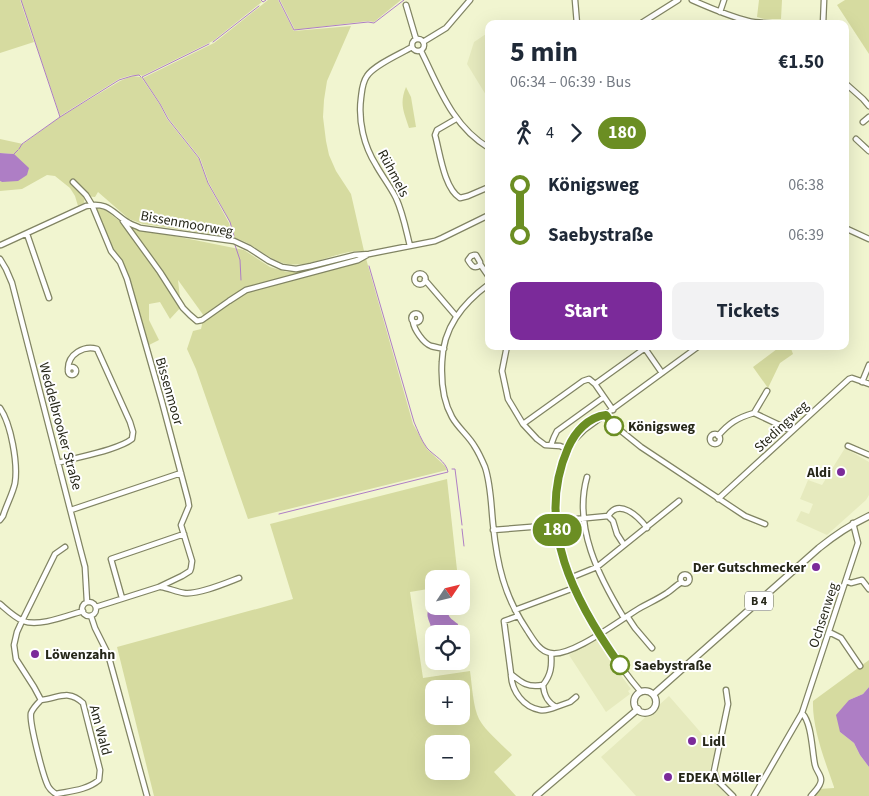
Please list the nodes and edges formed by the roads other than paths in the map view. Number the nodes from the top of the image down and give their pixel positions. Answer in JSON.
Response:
{"nodes":[{"id":1,"x":470,"y":0,"type":"edge"},
{"id":2,"x":575,"y":0,"type":"edge"},
{"id":3,"x":678,"y":0,"type":"edge"},
{"id":4,"x":692,"y":0,"type":"edge"},
{"id":5,"x":724,"y":0,"type":"edge"},
{"id":6,"x":824,"y":0,"type":"edge"},
{"id":7,"x":406,"y":5,"type":"dead end"},
{"id":8,"x":720,"y":12,"type":"junction"},
{"id":9,"x":577,"y":20,"type":"edge"},
{"id":10,"x":646,"y":20,"type":"edge"},
{"id":11,"x":746,"y":20,"type":"edge"},
{"id":12,"x":823,"y":20,"type":"edge"},
{"id":13,"x":416,"y":39,"type":"junction"},
{"id":14,"x":423,"y":42,"type":"junction"},
{"id":15,"x":412,"y":47,"type":"junction"},
{"id":16,"x":421,"y":51,"type":"junction"},
{"id":17,"x":849,"y":86,"type":"edge"},
{"id":18,"x":869,"y":106,"type":"edge"},
{"id":19,"x":869,"y":117,"type":"edge"},
{"id":20,"x":456,"y":118,"type":"junction"},
{"id":21,"x":862,"y":122,"type":"dead end"},
{"id":22,"x":856,"y":139,"type":"dead end"},
{"id":23,"x":485,"y":145,"type":"edge"},
{"id":24,"x":869,"y":151,"type":"edge"},
{"id":25,"x":73,"y":182,"type":"dead end"},
{"id":26,"x":485,"y":189,"type":"edge"},
{"id":27,"x":92,"y":205,"type":"junction"},
{"id":28,"x":119,"y":215,"type":"junction"},
{"id":29,"x":485,"y":217,"type":"edge"},
{"id":30,"x":849,"y":230,"type":"edge"},
{"id":31,"x":26,"y":234,"type":"junction"},
{"id":32,"x":869,"y":239,"type":"edge"},
{"id":33,"x":0,"y":245,"type":"edge"},
{"id":34,"x":410,"y":246,"type":"junction"},
{"id":35,"x":0,"y":251,"type":"edge"},
{"id":36,"x":369,"y":254,"type":"junction"},
{"id":37,"x":0,"y":259,"type":"edge"},
{"id":38,"x":480,"y":264,"type":"dead end"},
{"id":39,"x":485,"y":271,"type":"edge"},
{"id":40,"x":425,"y":280,"type":"dead end"},
{"id":41,"x":485,"y":287,"type":"edge"},
{"id":42,"x":49,"y":298,"type":"dead end"},
{"id":43,"x":456,"y":316,"type":"junction"},
{"id":44,"x":413,"y":322,"type":"dead end"},
{"id":45,"x":444,"y":349,"type":"junction"},
{"id":46,"x":506,"y":350,"type":"edge"},
{"id":47,"x":642,"y":350,"type":"edge"},
{"id":48,"x":648,"y":350,"type":"edge"},
{"id":49,"x":694,"y":350,"type":"edge"},
{"id":50,"x":869,"y":365,"type":"edge"},
{"id":51,"x":68,"y":369,"type":"dead end"},
{"id":52,"x":662,"y":373,"type":"junction"},
{"id":53,"x":862,"y":382,"type":"junction"},
{"id":54,"x":596,"y":384,"type":"junction"},
{"id":55,"x":869,"y":384,"type":"edge"},
{"id":56,"x":767,"y":391,"type":"dead end"},
{"id":57,"x":604,"y":398,"type":"junction"},
{"id":58,"x":0,"y":408,"type":"edge"},
{"id":59,"x":612,"y":410,"type":"junction"},
{"id":60,"x":754,"y":413,"type":"junction"},
{"id":61,"x":606,"y":415,"type":"junction"},
{"id":62,"x":523,"y":424,"type":"junction"},
{"id":63,"x":792,"y":431,"type":"junction"},
{"id":64,"x":718,"y":436,"type":"dead end"},
{"id":65,"x":552,"y":445,"type":"junction"},
{"id":66,"x":848,"y":446,"type":"dead end"},
{"id":67,"x":567,"y":449,"type":"junction"},
{"id":68,"x":869,"y":455,"type":"edge"},
{"id":69,"x":58,"y":462,"type":"junction"},
{"id":70,"x":181,"y":473,"type":"junction"},
{"id":71,"x":588,"y":477,"type":"dead end"},
{"id":72,"x":718,"y":499,"type":"junction"},
{"id":73,"x":678,"y":501,"type":"dead end"},
{"id":74,"x":71,"y":510,"type":"junction"},
{"id":75,"x":608,"y":516,"type":"junction"},
{"id":76,"x":869,"y":516,"type":"edge"},
{"id":77,"x":584,"y":519,"type":"junction"},
{"id":78,"x":0,"y":520,"type":"edge"},
{"id":79,"x":556,"y":523,"type":"junction"},
{"id":80,"x":765,"y":524,"type":"dead end"},
{"id":81,"x":853,"y":524,"type":"junction"},
{"id":82,"x":646,"y":528,"type":"junction"},
{"id":83,"x":493,"y":530,"type":"junction"},
{"id":84,"x":184,"y":534,"type":"junction"},
{"id":85,"x":624,"y":545,"type":"junction"},
{"id":86,"x":65,"y":547,"type":"dead end"},
{"id":87,"x":597,"y":568,"type":"junction"},
{"id":88,"x":240,"y":578,"type":"dead end"},
{"id":89,"x":570,"y":578,"type":"junction"},
{"id":90,"x":173,"y":580,"type":"junction"},
{"id":91,"x":846,"y":581,"type":"junction"},
{"id":92,"x":682,"y":582,"type":"dead end"},
{"id":93,"x":159,"y":587,"type":"junction"},
{"id":94,"x":574,"y":588,"type":"junction"},
{"id":95,"x":869,"y":589,"type":"edge"},
{"id":96,"x":175,"y":590,"type":"junction"},
{"id":97,"x":122,"y":598,"type":"junction"},
{"id":98,"x":87,"y":602,"type":"junction"},
{"id":99,"x":0,"y":604,"type":"edge"},
{"id":100,"x":96,"y":608,"type":"junction"},
{"id":101,"x":515,"y":610,"type":"junction"},
{"id":102,"x":82,"y":611,"type":"junction"},
{"id":103,"x":91,"y":616,"type":"junction"},
{"id":104,"x":518,"y":616,"type":"junction"},
{"id":105,"x":626,"y":617,"type":"junction"},
{"id":106,"x":22,"y":620,"type":"junction"},
{"id":107,"x":829,"y":632,"type":"junction"},
{"id":108,"x":599,"y":634,"type":"junction"},
{"id":109,"x":652,"y":648,"type":"dead end"},
{"id":110,"x":551,"y":654,"type":"junction"},
{"id":111,"x":860,"y":666,"type":"dead end"},
{"id":112,"x":511,"y":674,"type":"junction"},
{"id":113,"x":543,"y":685,"type":"junction"},
{"id":114,"x":726,"y":690,"type":"dead end"},
{"id":115,"x":641,"y":692,"type":"junction"},
{"id":116,"x":654,"y":694,"type":"junction"},
{"id":117,"x":576,"y":697,"type":"dead end"},
{"id":118,"x":41,"y":700,"type":"junction"},
{"id":119,"x":556,"y":707,"type":"junction"},
{"id":120,"x":638,"y":709,"type":"junction"},
{"id":121,"x":802,"y":713,"type":"junction"},
{"id":122,"x":147,"y":796,"type":"edge"},
{"id":123,"x":536,"y":796,"type":"edge"},
{"id":124,"x":733,"y":796,"type":"edge"},
{"id":125,"x":754,"y":796,"type":"edge"},
{"id":126,"x":811,"y":796,"type":"edge"}],
"edges":[{"from":1,"to":14,"type":"street"},
{"from":2,"to":9,"type":"street"},
{"from":3,"to":10,"type":"street"},
{"from":4,"to":8,"type":"street"},
{"from":5,"to":8,"type":"street"},
{"from":6,"to":12,"type":"street"},
{"from":7,"to":13,"type":"street"},
{"from":8,"to":11,"type":"street"},
{"from":13,"to":14,"type":"street"},
{"from":13,"to":15,"type":"street"},
{"from":14,"to":16,"type":"street"},
{"from":15,"to":16,"type":"street"},
{"from":15,"to":34,"type":"street","name":"Rühmels"},
{"from":16,"to":20,"type":"street"},
{"from":17,"to":18,"type":"street"},
{"from":19,"to":21,"type":"street"},
{"from":20,"to":23,"type":"street"},
{"from":20,"to":26,"type":"street"},
{"from":22,"to":24,"type":"street"},
{"from":25,"to":27,"type":"street","name":"Bissenmoor"},
{"from":27,"to":28,"type":"street","name":"Bissenmoorweg"},
{"from":27,"to":31,"type":"street"},
{"from":27,"to":70,"type":"street","name":"Bissenmoor"},
{"from":28,"to":36,"type":"street","name":"Bissenmoorweg"},
{"from":28,"to":36,"type":"street"},
{"from":29,"to":34,"type":"street","name":"Bissenmoorweg"},
{"from":30,"to":32,"type":"street"},
{"from":31,"to":33,"type":"street"},
{"from":31,"to":42,"type":"street"},
{"from":33,"to":35,"type":"street"},
{"from":34,"to":36,"type":"street","name":"Bissenmoorweg"},
{"from":37,"to":69,"type":"street","name":"Weddelbrooker Straße"},
{"from":38,"to":39,"type":"street"},
{"from":40,"to":43,"type":"street"},
{"from":41,"to":43,"type":"street"},
{"from":43,"to":45,"type":"street"},
{"from":44,"to":45,"type":"street"},
{"from":45,"to":83,"type":"street"},
{"from":46,"to":62,"type":"street"},
{"from":47,"to":54,"type":"street"},
{"from":48,"to":52,"type":"street"},
{"from":49,"to":52,"type":"street"},
{"from":50,"to":53,"type":"street"},
{"from":51,"to":69,"type":"street"},
{"from":52,"to":59,"type":"street"},
{"from":53,"to":55,"type":"street","name":"Stedingweg"},
{"from":53,"to":63,"type":"street","name":"Stedingweg"},
{"from":54,"to":57,"type":"street"},
{"from":54,"to":62,"type":"street"},
{"from":56,"to":60,"type":"street"},
{"from":57,"to":59,"type":"street"},
{"from":57,"to":65,"type":"street"},
{"from":58,"to":78,"type":"street"},
{"from":59,"to":61,"type":"street"},
{"from":60,"to":63,"type":"street"},
{"from":60,"to":64,"type":"street"},
{"from":61,"to":67,"type":"street"},
{"from":61,"to":72,"type":"street"},
{"from":62,"to":65,"type":"street"},
{"from":63,"to":72,"type":"street","name":"Stedingweg"},
{"from":65,"to":67,"type":"street"},
{"from":66,"to":68,"type":"street"},
{"from":67,"to":79,"type":"street"},
{"from":69,"to":74,"type":"street","name":"Weddelbrooker Straße"},
{"from":70,"to":74,"type":"street"},
{"from":70,"to":84,"type":"street","name":"Bissenmoor"},
{"from":71,"to":77,"type":"street"},
{"from":72,"to":80,"type":"street"},
{"from":73,"to":82,"type":"street"},
{"from":74,"to":98,"type":"street","name":"Weddelbrooker Straße"},
{"from":75,"to":77,"type":"street"},
{"from":75,"to":82,"type":"street"},
{"from":75,"to":85,"type":"street"},
{"from":76,"to":81,"type":"main road","number":"B 4"},
{"from":77,"to":79,"type":"street"},
{"from":77,"to":87,"type":"street"},
{"from":79,"to":83,"type":"street"},
{"from":79,"to":89,"type":"street"},
{"from":81,"to":91,"type":"street","name":"Ochsenweg"},
{"from":81,"to":116,"type":"main road","number":"B 4"},
{"from":82,"to":85,"type":"street"},
{"from":83,"to":101,"type":"street"},
{"from":84,"to":90,"type":"street","name":"Bissenmoor"},
{"from":84,"to":97,"type":"street"},
{"from":85,"to":87,"type":"street"},
{"from":86,"to":106,"type":"street"},
{"from":87,"to":89,"type":"street"},
{"from":87,"to":105,"type":"street"},
{"from":88,"to":96,"type":"street","name":"Bissenmoor"},
{"from":89,"to":94,"type":"street"},
{"from":90,"to":93,"type":"street","name":"Bissenmoor"},
{"from":90,"to":96,"type":"street"},
{"from":91,"to":95,"type":"street"},
{"from":91,"to":107,"type":"street","name":"Ochsenweg"},
{"from":92,"to":105,"type":"street"},
{"from":93,"to":96,"type":"street","name":"Bissenmoor"},
{"from":93,"to":97,"type":"street","name":"Bissenmoor"},
{"from":94,"to":101,"type":"street"},
{"from":94,"to":108,"type":"street"},
{"from":97,"to":100,"type":"street","name":"Bissenmoor"},
{"from":98,"to":100,"type":"street"},
{"from":98,"to":102,"type":"street"},
{"from":99,"to":106,"type":"street"},
{"from":100,"to":103,"type":"street"},
{"from":101,"to":104,"type":"street"},
{"from":102,"to":103,"type":"street"},
{"from":102,"to":106,"type":"street"},
{"from":103,"to":122,"type":"street"},
{"from":104,"to":110,"type":"street"},
{"from":104,"to":112,"type":"street"},
{"from":105,"to":108,"type":"street"},
{"from":105,"to":109,"type":"street"},
{"from":106,"to":118,"type":"street"},
{"from":107,"to":111,"type":"street"},
{"from":107,"to":121,"type":"street","name":"Ochsenweg"},
{"from":108,"to":110,"type":"street"},
{"from":108,"to":115,"type":"street"},
{"from":110,"to":113,"type":"street"},
{"from":112,"to":113,"type":"street"},
{"from":112,"to":119,"type":"street"},
{"from":113,"to":119,"type":"street"},
{"from":114,"to":124,"type":"street"},
{"from":115,"to":116,"type":"main road"},
{"from":115,"to":120,"type":"main road"},
{"from":116,"to":120,"type":"main road"},
{"from":117,"to":119,"type":"street"},
{"from":118,"to":118,"type":"street","name":"Am Wald"},
{"from":120,"to":123,"type":"main road"},
{"from":121,"to":125,"type":"street","name":"Ochsenweg"},
{"from":121,"to":126,"type":"street"}]}
